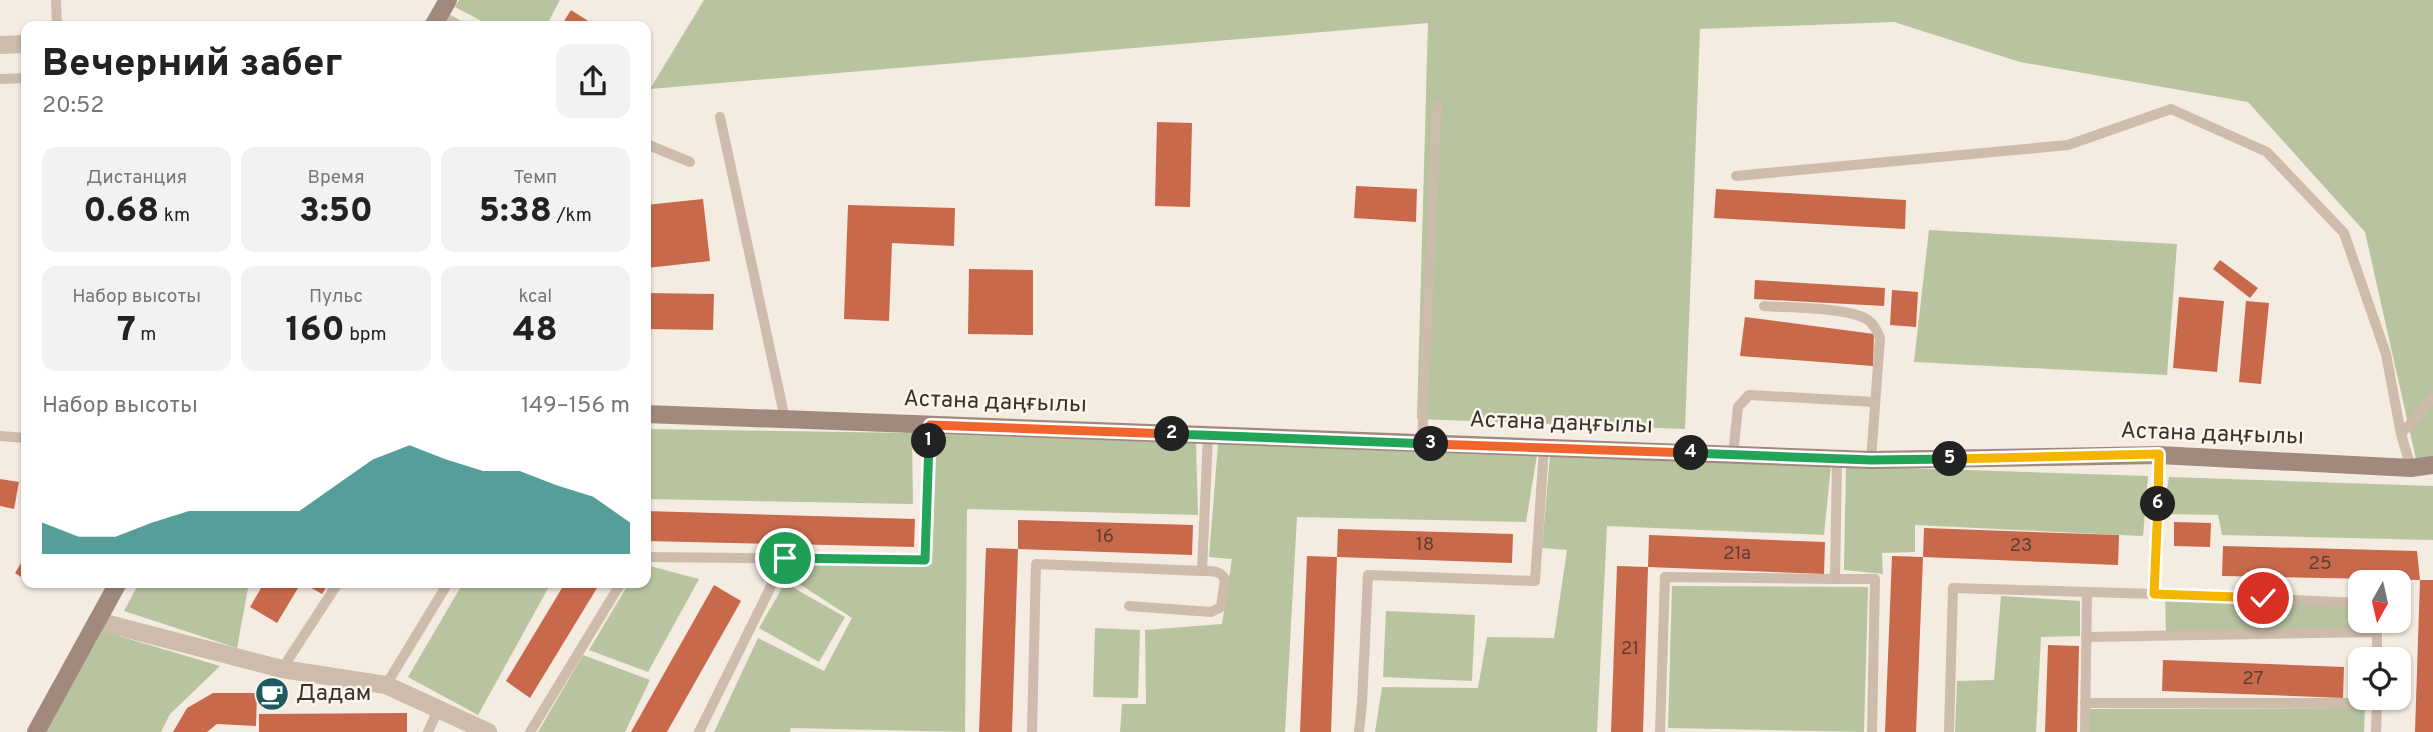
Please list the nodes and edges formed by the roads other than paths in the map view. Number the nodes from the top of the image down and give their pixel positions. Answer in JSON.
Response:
{"nodes":[{"id":1,"x":57,"y":0,"type":"edge"},
{"id":2,"x":57,"y":21,"type":"edge"},
{"id":3,"x":21,"y":44,"type":"edge"},
{"id":4,"x":0,"y":45,"type":"edge"},
{"id":5,"x":21,"y":78,"type":"edge"},
{"id":6,"x":0,"y":79,"type":"edge"},
{"id":7,"x":1437,"y":106,"type":"dead end"},
{"id":8,"x":720,"y":117,"type":"dead end"},
{"id":9,"x":651,"y":146,"type":"edge"},
{"id":10,"x":690,"y":162,"type":"dead end"},
{"id":11,"x":1736,"y":176,"type":"dead end"},
{"id":12,"x":1764,"y":306,"type":"dead end"},
{"id":13,"x":2433,"y":398,"type":"edge"},
{"id":14,"x":1875,"y":402,"type":"junction"},
{"id":15,"x":651,"y":414,"type":"edge"},
{"id":16,"x":785,"y":419,"type":"junction"},
{"id":17,"x":930,"y":425,"type":"junction"},
{"id":18,"x":2401,"y":433,"type":"junction"},
{"id":19,"x":1208,"y":435,"type":"junction"},
{"id":20,"x":0,"y":436,"type":"edge"},
{"id":21,"x":21,"y":438,"type":"edge"},
{"id":22,"x":1422,"y":443,"type":"junction"},
{"id":23,"x":1544,"y":448,"type":"junction"},
{"id":24,"x":2159,"y":454,"type":"junction"},
{"id":25,"x":1733,"y":455,"type":"junction"},
{"id":26,"x":1837,"y":459,"type":"junction"},
{"id":27,"x":1871,"y":460,"type":"junction"},
{"id":28,"x":2433,"y":465,"type":"edge"},
{"id":29,"x":2411,"y":468,"type":"junction"},
{"id":30,"x":651,"y":557,"type":"edge"},
{"id":31,"x":785,"y":558,"type":"junction"},
{"id":32,"x":1202,"y":571,"type":"junction"},
{"id":33,"x":1835,"y":579,"type":"junction"},
{"id":34,"x":115,"y":588,"type":"edge"},
{"id":35,"x":335,"y":588,"type":"edge"},
{"id":36,"x":445,"y":588,"type":"edge"},
{"id":37,"x":618,"y":588,"type":"edge"},
{"id":38,"x":2087,"y":592,"type":"junction"},
{"id":39,"x":2154,"y":594,"type":"junction"},
{"id":40,"x":2348,"y":602,"type":"edge"},
{"id":41,"x":1129,"y":607,"type":"dead end"},
{"id":42,"x":97,"y":621,"type":"junction"},
{"id":43,"x":2348,"y":628,"type":"edge"},
{"id":44,"x":2086,"y":637,"type":"junction"},
{"id":45,"x":282,"y":669,"type":"junction"},
{"id":46,"x":386,"y":685,"type":"junction"},
{"id":47,"x":2348,"y":701,"type":"edge"},
{"id":48,"x":2085,"y":703,"type":"junction"},
{"id":49,"x":438,"y":709,"type":"junction"},
{"id":50,"x":2376,"y":710,"type":"edge"},
{"id":51,"x":36,"y":732,"type":"edge"},
{"id":52,"x":428,"y":732,"type":"edge"},
{"id":53,"x":488,"y":732,"type":"edge"},
{"id":54,"x":530,"y":732,"type":"edge"},
{"id":55,"x":699,"y":732,"type":"edge"},
{"id":56,"x":1032,"y":732,"type":"edge"},
{"id":57,"x":1359,"y":732,"type":"edge"},
{"id":58,"x":1660,"y":732,"type":"edge"},
{"id":59,"x":1872,"y":732,"type":"edge"},
{"id":60,"x":1949,"y":732,"type":"edge"},
{"id":61,"x":2085,"y":732,"type":"edge"},
{"id":62,"x":2376,"y":732,"type":"edge"}],
"edges":[{"from":1,"to":2,"type":"lane"},
{"from":3,"to":4,"type":"street"},
{"from":5,"to":6,"type":"lane"},
{"from":7,"to":22,"type":"lane"},
{"from":8,"to":16,"type":"lane"},
{"from":9,"to":10,"type":"lane"},
{"from":11,"to":18,"type":"lane"},
{"from":12,"to":14,"type":"lane"},
{"from":13,"to":18,"type":"lane"},
{"from":14,"to":25,"type":"lane"},
{"from":14,"to":27,"type":"lane"},
{"from":15,"to":16,"type":"street","name":"Астана даңғылы"},
{"from":16,"to":17,"type":"street","name":"Астана даңғылы"},
{"from":17,"to":19,"type":"street","name":"Астана даңғылы"},
{"from":17,"to":31,"type":"lane"},
{"from":18,"to":29,"type":"lane"},
{"from":19,"to":22,"type":"street","name":"Астана даңғылы"},
{"from":19,"to":32,"type":"lane"},
{"from":20,"to":21,"type":"lane"},
{"from":22,"to":23,"type":"street","name":"Астана даңғылы"},
{"from":23,"to":25,"type":"street","name":"Астана даңғылы"},
{"from":23,"to":57,"type":"lane"},
{"from":24,"to":27,"type":"street","name":"Астана даңғылы"},
{"from":24,"to":29,"type":"street","name":"Астана даңғылы"},
{"from":24,"to":39,"type":"lane"},
{"from":25,"to":26,"type":"street","name":"Астана даңғылы"},
{"from":26,"to":27,"type":"street","name":"Астана даңғылы"},
{"from":26,"to":33,"type":"lane"},
{"from":28,"to":29,"type":"street","name":"Астана даңғылы"},
{"from":30,"to":31,"type":"lane"},
{"from":31,"to":55,"type":"lane"},
{"from":32,"to":41,"type":"lane"},
{"from":32,"to":56,"type":"lane"},
{"from":33,"to":58,"type":"lane"},
{"from":33,"to":59,"type":"lane"},
{"from":34,"to":42,"type":"street"},
{"from":35,"to":45,"type":"lane"},
{"from":36,"to":46,"type":"lane"},
{"from":37,"to":54,"type":"lane"},
{"from":38,"to":39,"type":"lane"},
{"from":38,"to":44,"type":"lane"},
{"from":38,"to":60,"type":"lane"},
{"from":39,"to":40,"type":"lane"},
{"from":42,"to":45,"type":"street"},
{"from":42,"to":51,"type":"street"},
{"from":43,"to":44,"type":"lane"},
{"from":44,"to":48,"type":"lane"},
{"from":45,"to":46,"type":"street"},
{"from":46,"to":49,"type":"street"},
{"from":47,"to":48,"type":"lane"},
{"from":48,"to":61,"type":"lane"},
{"from":49,"to":52,"type":"lane"},
{"from":49,"to":53,"type":"street"},
{"from":50,"to":62,"type":"lane"}]}
